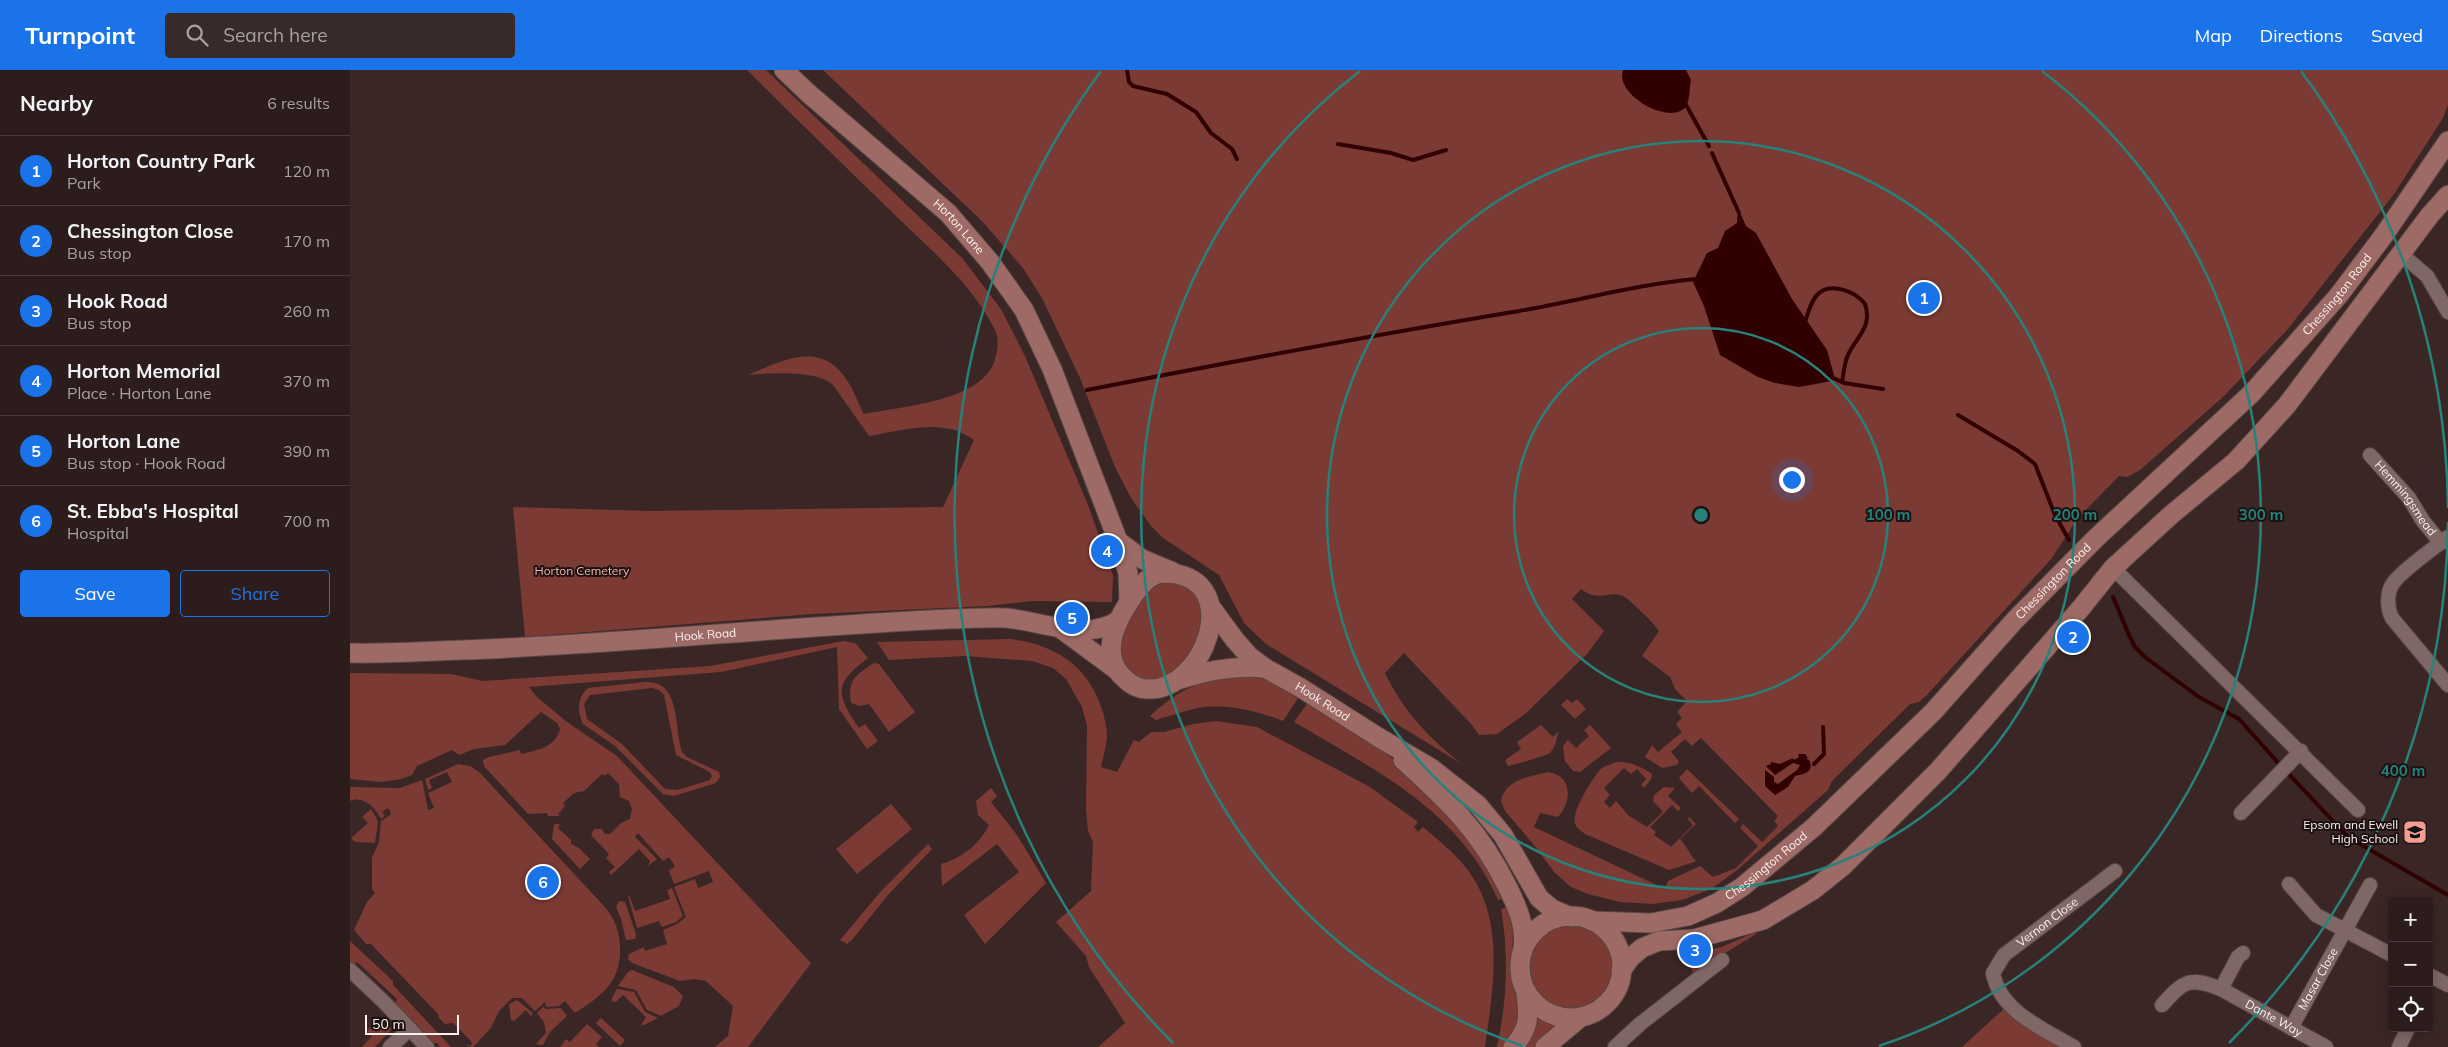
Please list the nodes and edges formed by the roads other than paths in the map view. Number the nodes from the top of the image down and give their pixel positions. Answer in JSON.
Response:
{"nodes":[{"id":1,"x":784,"y":70,"type":"edge"},
{"id":2,"x":2448,"y":140,"type":"edge"},
{"id":3,"x":2448,"y":195,"type":"edge"},
{"id":4,"x":2401,"y":254,"type":"junction"},
{"id":5,"x":2448,"y":312,"type":"edge"},
{"id":6,"x":2370,"y":455,"type":"dead end"},
{"id":7,"x":2444,"y":540,"type":"edge"},
{"id":8,"x":1118,"y":541,"type":"junction"},
{"id":9,"x":2113,"y":568,"type":"junction"},
{"id":10,"x":1179,"y":574,"type":"junction"},
{"id":11,"x":1129,"y":602,"type":"junction"},
{"id":12,"x":1210,"y":606,"type":"junction"},
{"id":13,"x":1119,"y":620,"type":"junction"},
{"id":14,"x":1060,"y":628,"type":"junction"},
{"id":15,"x":350,"y":653,"type":"edge"},
{"id":16,"x":1265,"y":668,"type":"junction"},
{"id":17,"x":1117,"y":670,"type":"junction"},
{"id":18,"x":1175,"y":681,"type":"junction"},
{"id":19,"x":2448,"y":685,"type":"edge"},
{"id":20,"x":1378,"y":737,"type":"junction"},
{"id":21,"x":2300,"y":752,"type":"junction"},
{"id":22,"x":2358,"y":810,"type":"dead end"},
{"id":23,"x":2241,"y":812,"type":"dead end"},
{"id":24,"x":2115,"y":871,"type":"dead end"},
{"id":25,"x":2289,"y":884,"type":"dead end"},
{"id":26,"x":2370,"y":885,"type":"dead end"},
{"id":27,"x":1571,"y":917,"type":"junction"},
{"id":28,"x":1592,"y":921,"type":"junction"},
{"id":29,"x":2345,"y":930,"type":"junction"},
{"id":30,"x":2243,"y":953,"type":"dead end"},
{"id":31,"x":2388,"y":953,"type":"edge"},
{"id":32,"x":1722,"y":960,"type":"dead end"},
{"id":33,"x":1521,"y":962,"type":"junction"},
{"id":34,"x":350,"y":970,"type":"edge"},
{"id":35,"x":1622,"y":971,"type":"junction"},
{"id":36,"x":2433,"y":981,"type":"edge"},
{"id":37,"x":2448,"y":985,"type":"edge"},
{"id":38,"x":2221,"y":989,"type":"junction"},
{"id":39,"x":1526,"y":992,"type":"junction"},
{"id":40,"x":2162,"y":1005,"type":"dead end"},
{"id":41,"x":1581,"y":1017,"type":"junction"},
{"id":42,"x":410,"y":1028,"type":"junction"},
{"id":43,"x":2291,"y":1028,"type":"junction"},
{"id":44,"x":2406,"y":1032,"type":"edge"},
{"id":45,"x":390,"y":1047,"type":"edge"},
{"id":46,"x":426,"y":1047,"type":"edge"},
{"id":47,"x":1513,"y":1047,"type":"edge"},
{"id":48,"x":1545,"y":1047,"type":"edge"},
{"id":49,"x":1615,"y":1047,"type":"edge"},
{"id":50,"x":2074,"y":1047,"type":"edge"},
{"id":51,"x":2326,"y":1047,"type":"edge"},
{"id":52,"x":2399,"y":1047,"type":"edge"}],
"edges":[{"from":1,"to":8,"type":"main road","name":"Horton Lane"},
{"from":2,"to":28,"type":"main road","name":"Chessington Road"},
{"from":3,"to":4,"type":"main road","name":"Chessington Road"},
{"from":4,"to":5,"type":"street"},
{"from":4,"to":9,"type":"main road","name":"Chessington Road"},
{"from":6,"to":7,"type":"street","name":"Hemmingsmead"},
{"from":7,"to":19,"type":"street"},
{"from":8,"to":10,"type":"main road"},
{"from":8,"to":11,"type":"main road","name":"Horton Lane"},
{"from":9,"to":21,"type":"street"},
{"from":9,"to":35,"type":"main road","name":"Chessington Road"},
{"from":10,"to":11,"type":"main road"},
{"from":10,"to":12,"type":"main road"},
{"from":11,"to":13,"type":"main road"},
{"from":12,"to":16,"type":"main road","name":"Hook Road"},
{"from":12,"to":18,"type":"main road"},
{"from":13,"to":14,"type":"main road","name":"Hook Road"},
{"from":13,"to":17,"type":"main road"},
{"from":14,"to":15,"type":"main road","name":"Hook Road"},
{"from":14,"to":17,"type":"main road","name":"Hook Road"},
{"from":16,"to":18,"type":"main road"},
{"from":16,"to":20,"type":"main road","name":"Hook Road"},
{"from":17,"to":18,"type":"main road"},
{"from":20,"to":27,"type":"main road","name":"Hook Road"},
{"from":20,"to":33,"type":"main road","name":"Hook Road"},
{"from":21,"to":22,"type":"street"},
{"from":21,"to":23,"type":"street"},
{"from":24,"to":50,"type":"street","name":"Vernon Close"},
{"from":25,"to":29,"type":"street"},
{"from":26,"to":29,"type":"street","name":"Masar Close"},
{"from":27,"to":28,"type":"main road","name":"Chessington Road"},
{"from":27,"to":33,"type":"main road","name":"Chessington Road"},
{"from":28,"to":35,"type":"main road"},
{"from":29,"to":31,"type":"street"},
{"from":29,"to":43,"type":"street","name":"Masar Close"},
{"from":30,"to":38,"type":"street"},
{"from":32,"to":49,"type":"street"},
{"from":33,"to":39,"type":"main road","name":"Chessington Road"},
{"from":34,"to":42,"type":"street"},
{"from":35,"to":41,"type":"main road","name":"Chessington Road"},
{"from":36,"to":37,"type":"street"},
{"from":38,"to":40,"type":"street","name":"Dante Way"},
{"from":38,"to":43,"type":"street","name":"Dante Way"},
{"from":39,"to":41,"type":"main road"},
{"from":39,"to":47,"type":"main road","name":"Chessington Road"},
{"from":41,"to":48,"type":"main road","name":"Chessington Road"},
{"from":42,"to":45,"type":"street"},
{"from":42,"to":46,"type":"street"},
{"from":43,"to":51,"type":"street","name":"Dante Way"},
{"from":44,"to":52,"type":"street"}]}
